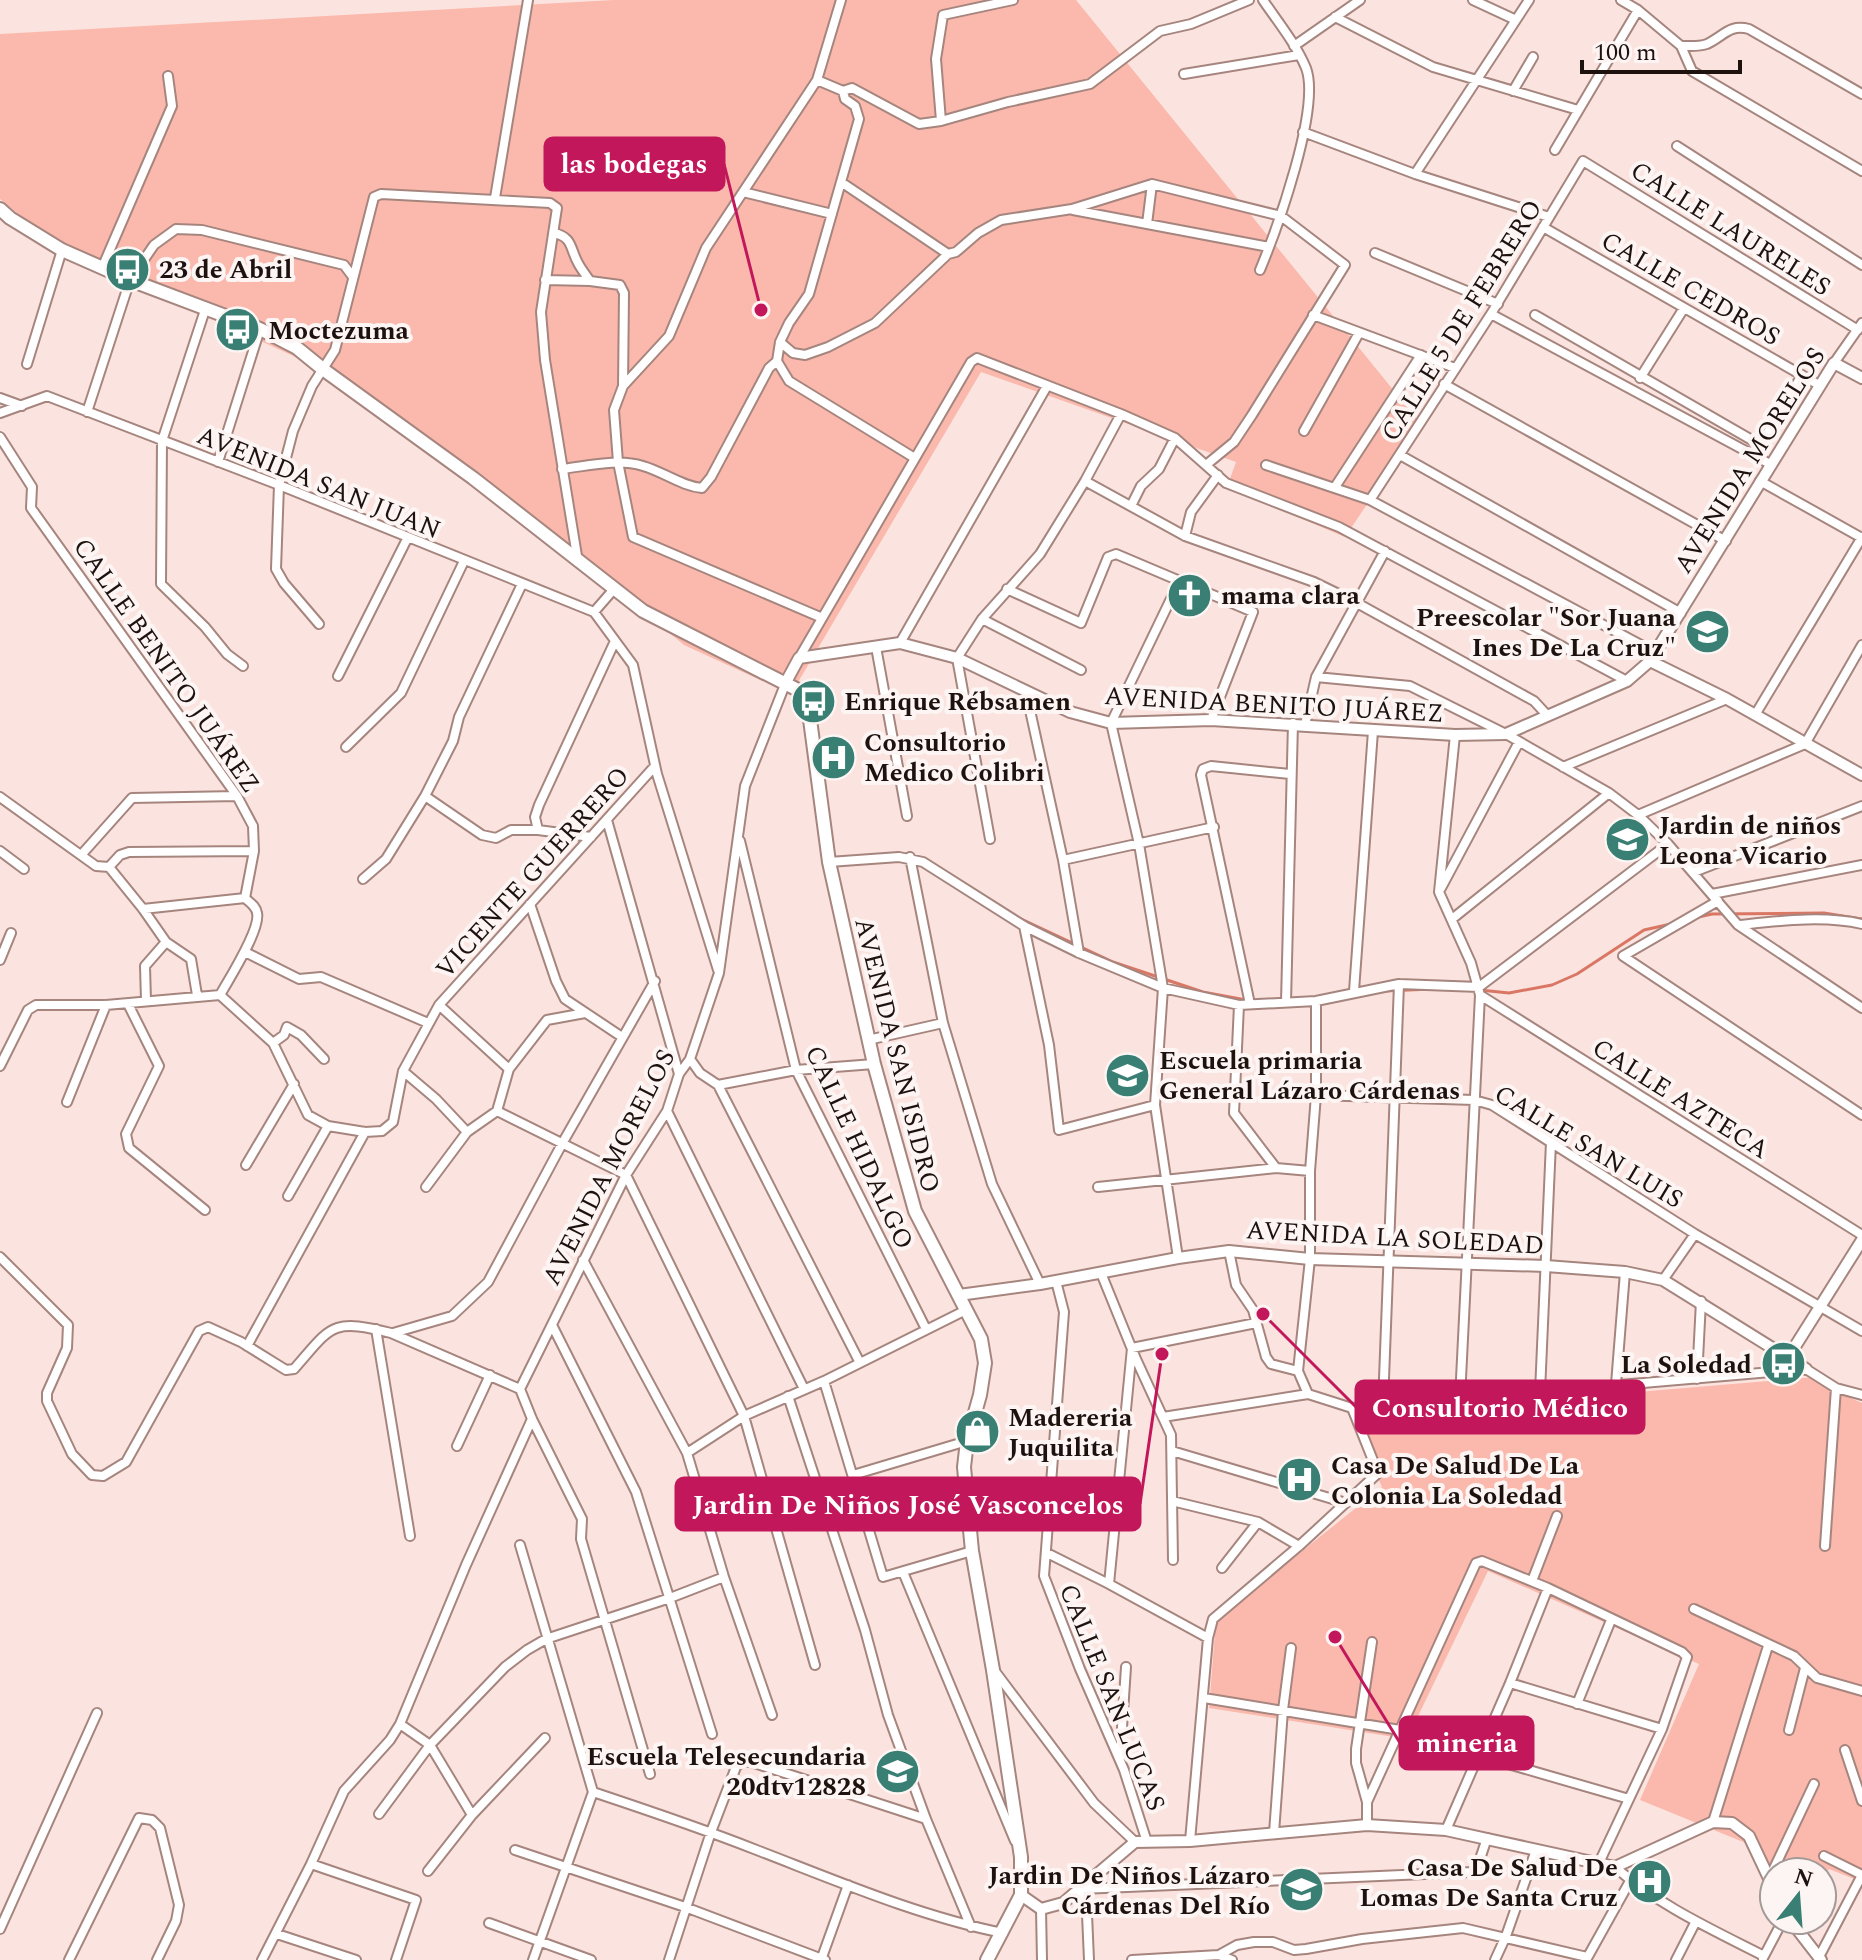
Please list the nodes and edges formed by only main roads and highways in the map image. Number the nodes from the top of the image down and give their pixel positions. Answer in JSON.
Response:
{"nodes":[{"id":1,"x":0,"y":209,"type":"edge"},
{"id":2,"x":987,"y":1960,"type":"edge"}],
"edges":[{"from":1,"to":2,"type":"main road","name":"AVENIDA SAN ISIDRO"}]}
